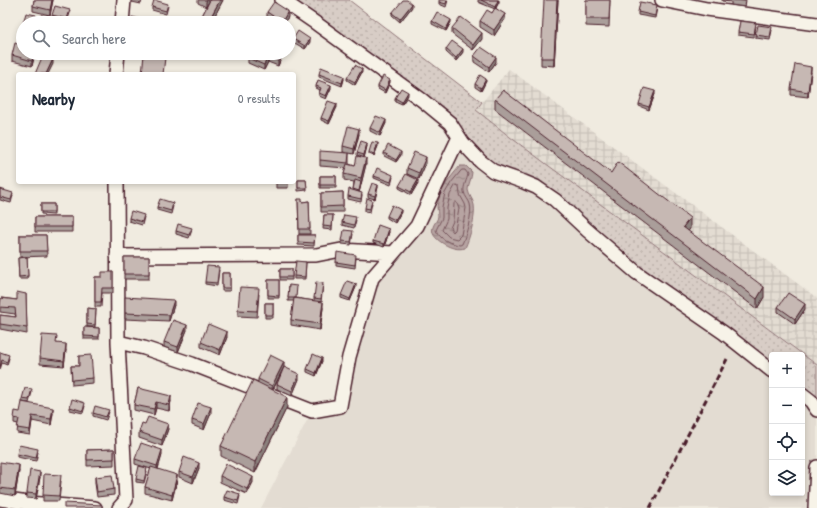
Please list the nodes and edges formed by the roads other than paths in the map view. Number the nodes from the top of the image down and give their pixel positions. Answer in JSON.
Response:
{"nodes":[{"id":1,"x":124,"y":0,"type":"edge"},
{"id":2,"x":282,"y":0,"type":"edge"},
{"id":3,"x":662,"y":0,"type":"edge"},
{"id":4,"x":123,"y":16,"type":"edge"},
{"id":5,"x":817,"y":24,"type":"edge"},
{"id":6,"x":117,"y":60,"type":"edge"},
{"id":7,"x":116,"y":72,"type":"edge"},
{"id":8,"x":459,"y":137,"type":"junction"},
{"id":9,"x":117,"y":184,"type":"edge"},
{"id":10,"x":393,"y":254,"type":"junction"},
{"id":11,"x":117,"y":256,"type":"junction"},
{"id":12,"x":118,"y":342,"type":"junction"},
{"id":13,"x":769,"y":369,"type":"edge"},
{"id":14,"x":805,"y":396,"type":"edge"},
{"id":15,"x":817,"y":410,"type":"edge"},
{"id":16,"x":817,"y":467,"type":"edge"},
{"id":17,"x":0,"y":499,"type":"edge"},
{"id":18,"x":95,"y":508,"type":"edge"},
{"id":19,"x":119,"y":508,"type":"edge"},
{"id":20,"x":814,"y":508,"type":"edge"}],
"edges":[{"from":1,"to":4,"type":"street"},
{"from":2,"to":8,"type":"street"},
{"from":3,"to":5,"type":"street"},
{"from":6,"to":7,"type":"street"},
{"from":8,"to":10,"type":"street"},
{"from":8,"to":13,"type":"street"},
{"from":9,"to":11,"type":"street"},
{"from":10,"to":11,"type":"street"},
{"from":10,"to":12,"type":"street"},
{"from":11,"to":12,"type":"street"},
{"from":12,"to":19,"type":"street"},
{"from":14,"to":15,"type":"street"},
{"from":16,"to":20,"type":"street"},
{"from":17,"to":18,"type":"street"}]}
